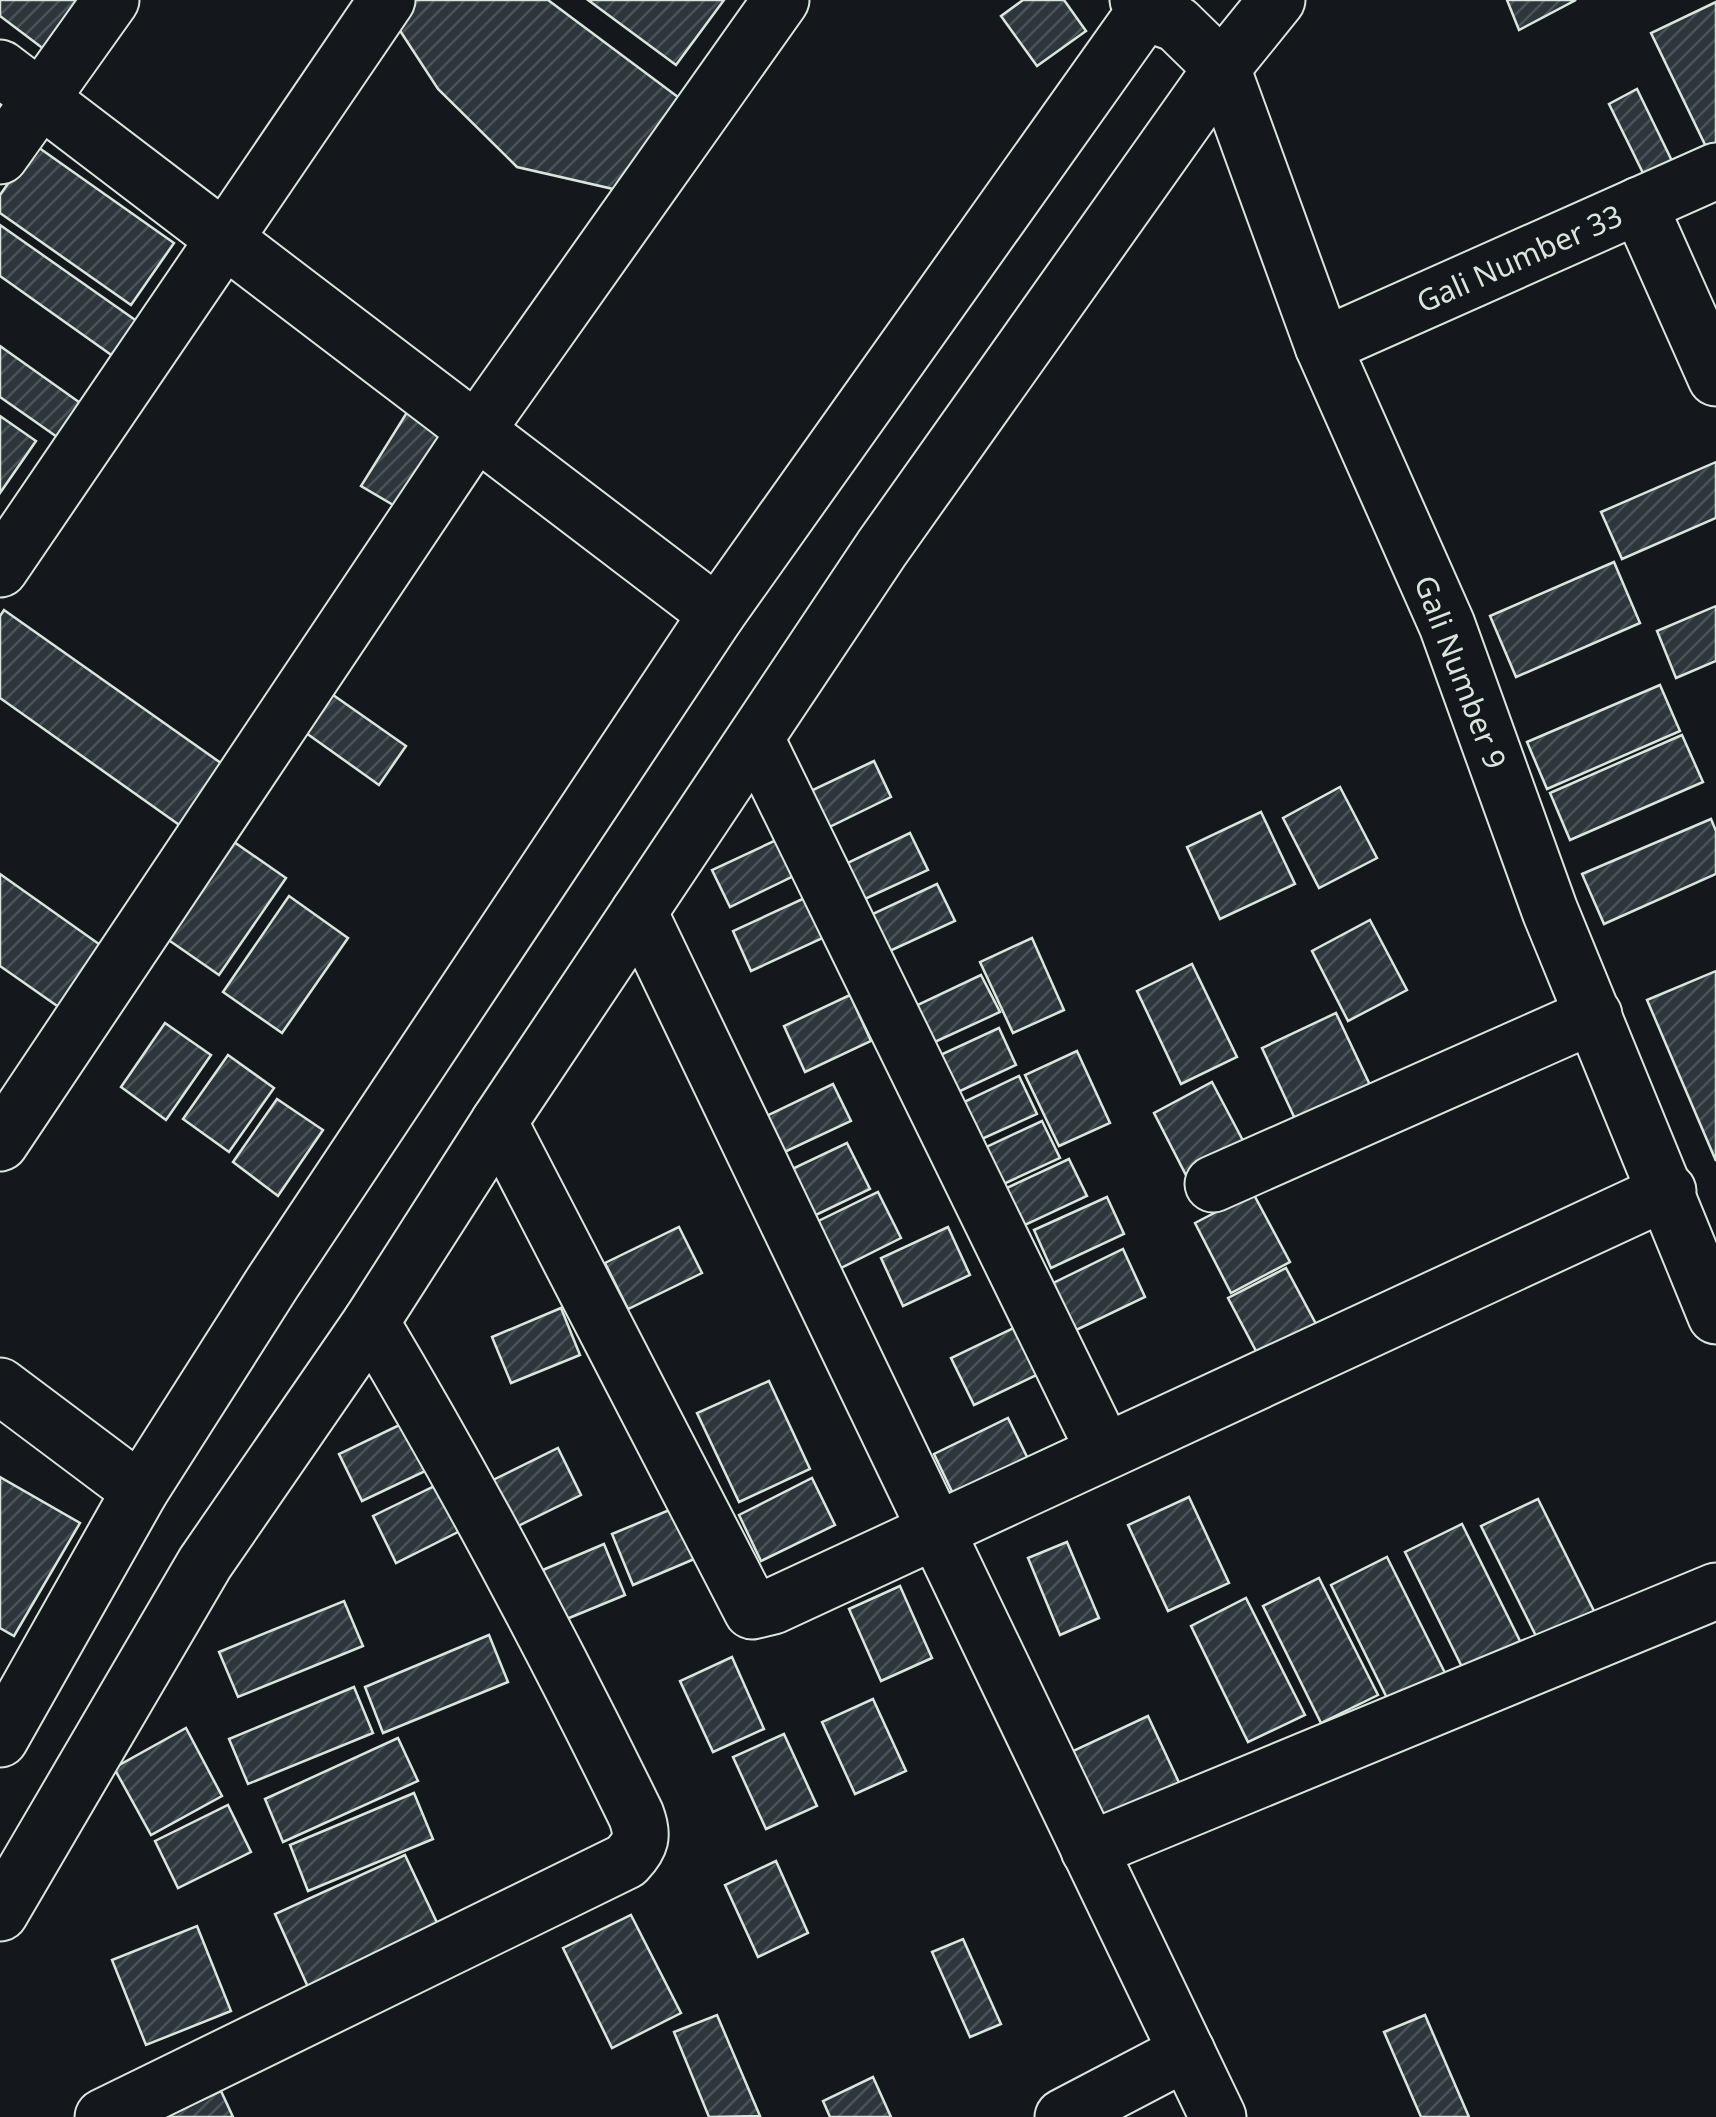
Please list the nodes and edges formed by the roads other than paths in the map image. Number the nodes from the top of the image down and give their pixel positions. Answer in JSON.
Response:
{"nodes":[{"id":1,"x":111,"y":0,"type":"edge"},
{"id":2,"x":387,"y":0,"type":"edge"},
{"id":3,"x":781,"y":0,"type":"edge"},
{"id":4,"x":1278,"y":0,"type":"edge"},
{"id":5,"x":1171,"y":23,"type":"edge"},
{"id":6,"x":20,"y":83,"type":"edge"},
{"id":7,"x":0,"y":156,"type":"edge"},
{"id":8,"x":1716,"y":171,"type":"edge"},
{"id":9,"x":1639,"y":206,"type":"junction"},
{"id":10,"x":222,"y":239,"type":"junction"},
{"id":11,"x":1323,"y":346,"type":"junction"},
{"id":12,"x":1716,"y":378,"type":"edge"},
{"id":13,"x":476,"y":431,"type":"junction"},
{"id":14,"x":0,"y":569,"type":"edge"},
{"id":15,"x":718,"y":614,"type":"junction"},
{"id":16,"x":756,"y":739,"type":"junction"},
{"id":17,"x":639,"y":912,"type":"junction"},
{"id":18,"x":1594,"y":1015,"type":"junction"},
{"id":19,"x":499,"y":1122,"type":"junction"},
{"id":20,"x":0,"y":1142,"type":"edge"},
{"id":21,"x":1212,"y":1184,"type":"dead end"},
{"id":22,"x":1668,"y":1191,"type":"junction"},
{"id":23,"x":1711,"y":1292,"type":"edge"},
{"id":24,"x":371,"y":1322,"type":"junction"},
{"id":25,"x":0,"y":1386,"type":"edge"},
{"id":26,"x":1104,"y":1450,"type":"junction"},
{"id":27,"x":140,"y":1490,"type":"junction"},
{"id":28,"x":937,"y":1527,"type":"junction"},
{"id":29,"x":1716,"y":1591,"type":"edge"},
{"id":30,"x":0,"y":1738,"type":"edge"},
{"id":31,"x":1089,"y":1850,"type":"junction"},
{"id":32,"x":0,"y":1913,"type":"edge"},
{"id":33,"x":1187,"y":2052,"type":"junction"},
{"id":34,"x":103,"y":2117,"type":"edge"},
{"id":35,"x":1063,"y":2117,"type":"edge"},
{"id":36,"x":1218,"y":2117,"type":"edge"}],
"edges":[{"from":1,"to":6,"type":"street"},
{"from":2,"to":10,"type":"street"},
{"from":3,"to":13,"type":"street"},
{"from":4,"to":5,"type":"street"},
{"from":5,"to":11,"type":"street","name":"Gali Number 9"},
{"from":5,"to":15,"type":"street"},
{"from":5,"to":16,"type":"street"},
{"from":6,"to":7,"type":"street"},
{"from":6,"to":10,"type":"street"},
{"from":8,"to":9,"type":"street","name":"Gali Number 33"},
{"from":9,"to":11,"type":"street","name":"Gali Number 33"},
{"from":9,"to":12,"type":"street"},
{"from":10,"to":13,"type":"street"},
{"from":10,"to":14,"type":"street"},
{"from":11,"to":18,"type":"street","name":"Gali Number 9"},
{"from":13,"to":15,"type":"street"},
{"from":13,"to":20,"type":"street"},
{"from":15,"to":27,"type":"street"},
{"from":16,"to":17,"type":"street"},
{"from":16,"to":26,"type":"street"},
{"from":17,"to":19,"type":"street"},
{"from":17,"to":28,"type":"street"},
{"from":18,"to":21,"type":"street"},
{"from":18,"to":22,"type":"street","name":"Gali Number 9"},
{"from":19,"to":24,"type":"street"},
{"from":19,"to":28,"type":"street"},
{"from":22,"to":23,"type":"street","name":"Gali Number 9"},
{"from":22,"to":26,"type":"street"},
{"from":24,"to":32,"type":"street"},
{"from":24,"to":34,"type":"street"},
{"from":25,"to":27,"type":"street"},
{"from":26,"to":28,"type":"street"},
{"from":27,"to":30,"type":"street"},
{"from":28,"to":31,"type":"street"},
{"from":29,"to":31,"type":"street"},
{"from":31,"to":33,"type":"street"},
{"from":33,"to":35,"type":"street"},
{"from":33,"to":36,"type":"street"}]}
